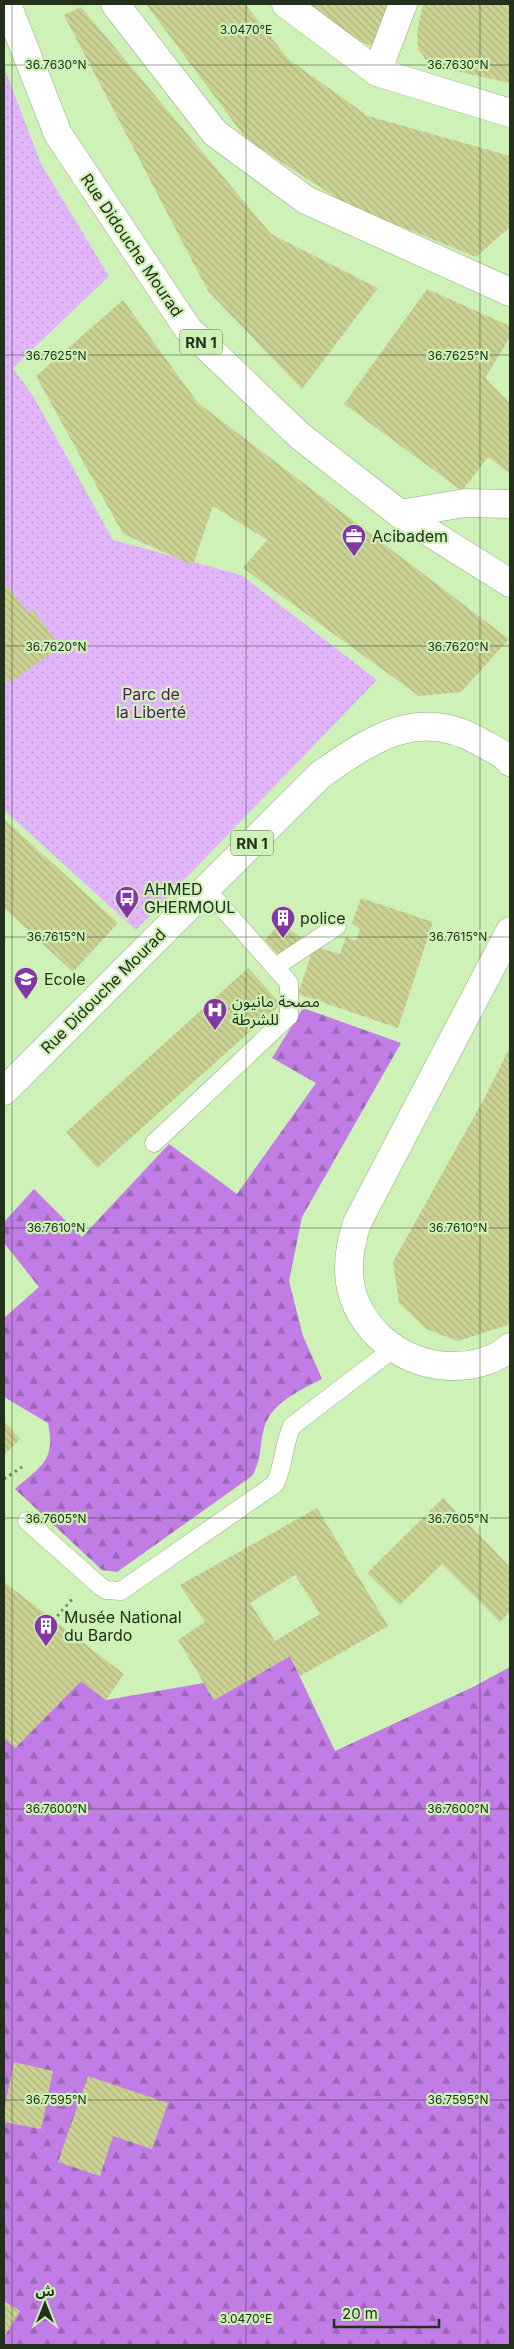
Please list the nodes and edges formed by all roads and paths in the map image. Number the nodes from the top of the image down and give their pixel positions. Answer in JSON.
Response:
{"nodes":[{"id":1,"x":7,"y":4,"type":"edge"},
{"id":2,"x":115,"y":4,"type":"edge"},
{"id":3,"x":286,"y":4,"type":"edge"},
{"id":4,"x":403,"y":4,"type":"edge"},
{"id":5,"x":377,"y":72,"type":"junction"},
{"id":6,"x":510,"y":113,"type":"edge"},
{"id":7,"x":510,"y":292,"type":"edge"},
{"id":8,"x":510,"y":504,"type":"edge"},
{"id":9,"x":400,"y":514,"type":"junction"},
{"id":10,"x":510,"y":583,"type":"edge"},
{"id":11,"x":510,"y":762,"type":"edge"},
{"id":12,"x":206,"y":889,"type":"junction"},
{"id":13,"x":337,"y":926,"type":"dead end"},
{"id":14,"x":510,"y":931,"type":"edge"},
{"id":15,"x":275,"y":967,"type":"junction"},
{"id":16,"x":33,"y":1060,"type":"junction"},
{"id":17,"x":4,"y":1078,"type":"edge"},
{"id":18,"x":4,"y":1091,"type":"edge"},
{"id":19,"x":154,"y":1143,"type":"dead end"},
{"id":20,"x":510,"y":1347,"type":"edge"},
{"id":21,"x":394,"y":1349,"type":"junction"},
{"id":22,"x":22,"y":1467,"type":"dead end"},
{"id":23,"x":4,"y":1480,"type":"edge"},
{"id":24,"x":27,"y":1521,"type":"dead end"}],
"edges":[{"from":1,"to":9,"type":"main road","name":"Rue Didouche Mourad","number":"RN 1"},
{"from":2,"to":7,"type":"main road"},
{"from":3,"to":5,"type":"main road"},
{"from":4,"to":5,"type":"main road"},
{"from":5,"to":6,"type":"main road"},
{"from":8,"to":9,"type":"main road"},
{"from":9,"to":10,"type":"main road","name":"Rue Didouche Mourad","number":"RN 1"},
{"from":11,"to":12,"type":"main road","name":"Rue Didouche Mourad","number":"RN 1"},
{"from":12,"to":15,"type":"lane"},
{"from":12,"to":16,"type":"main road","name":"Rue Didouche Mourad","number":"RN 1"},
{"from":13,"to":15,"type":"lane"},
{"from":14,"to":21,"type":"main road"},
{"from":15,"to":19,"type":"lane"},
{"from":16,"to":17,"type":"main road","name":"Rue Didouche Mourad","number":"RN 1"},
{"from":16,"to":18,"type":"main road","name":"Rue Didouche Mourad","number":"RN 1"},
{"from":20,"to":21,"type":"main road"},
{"from":21,"to":24,"type":"lane"},
{"from":22,"to":23,"type":"path"}]}
